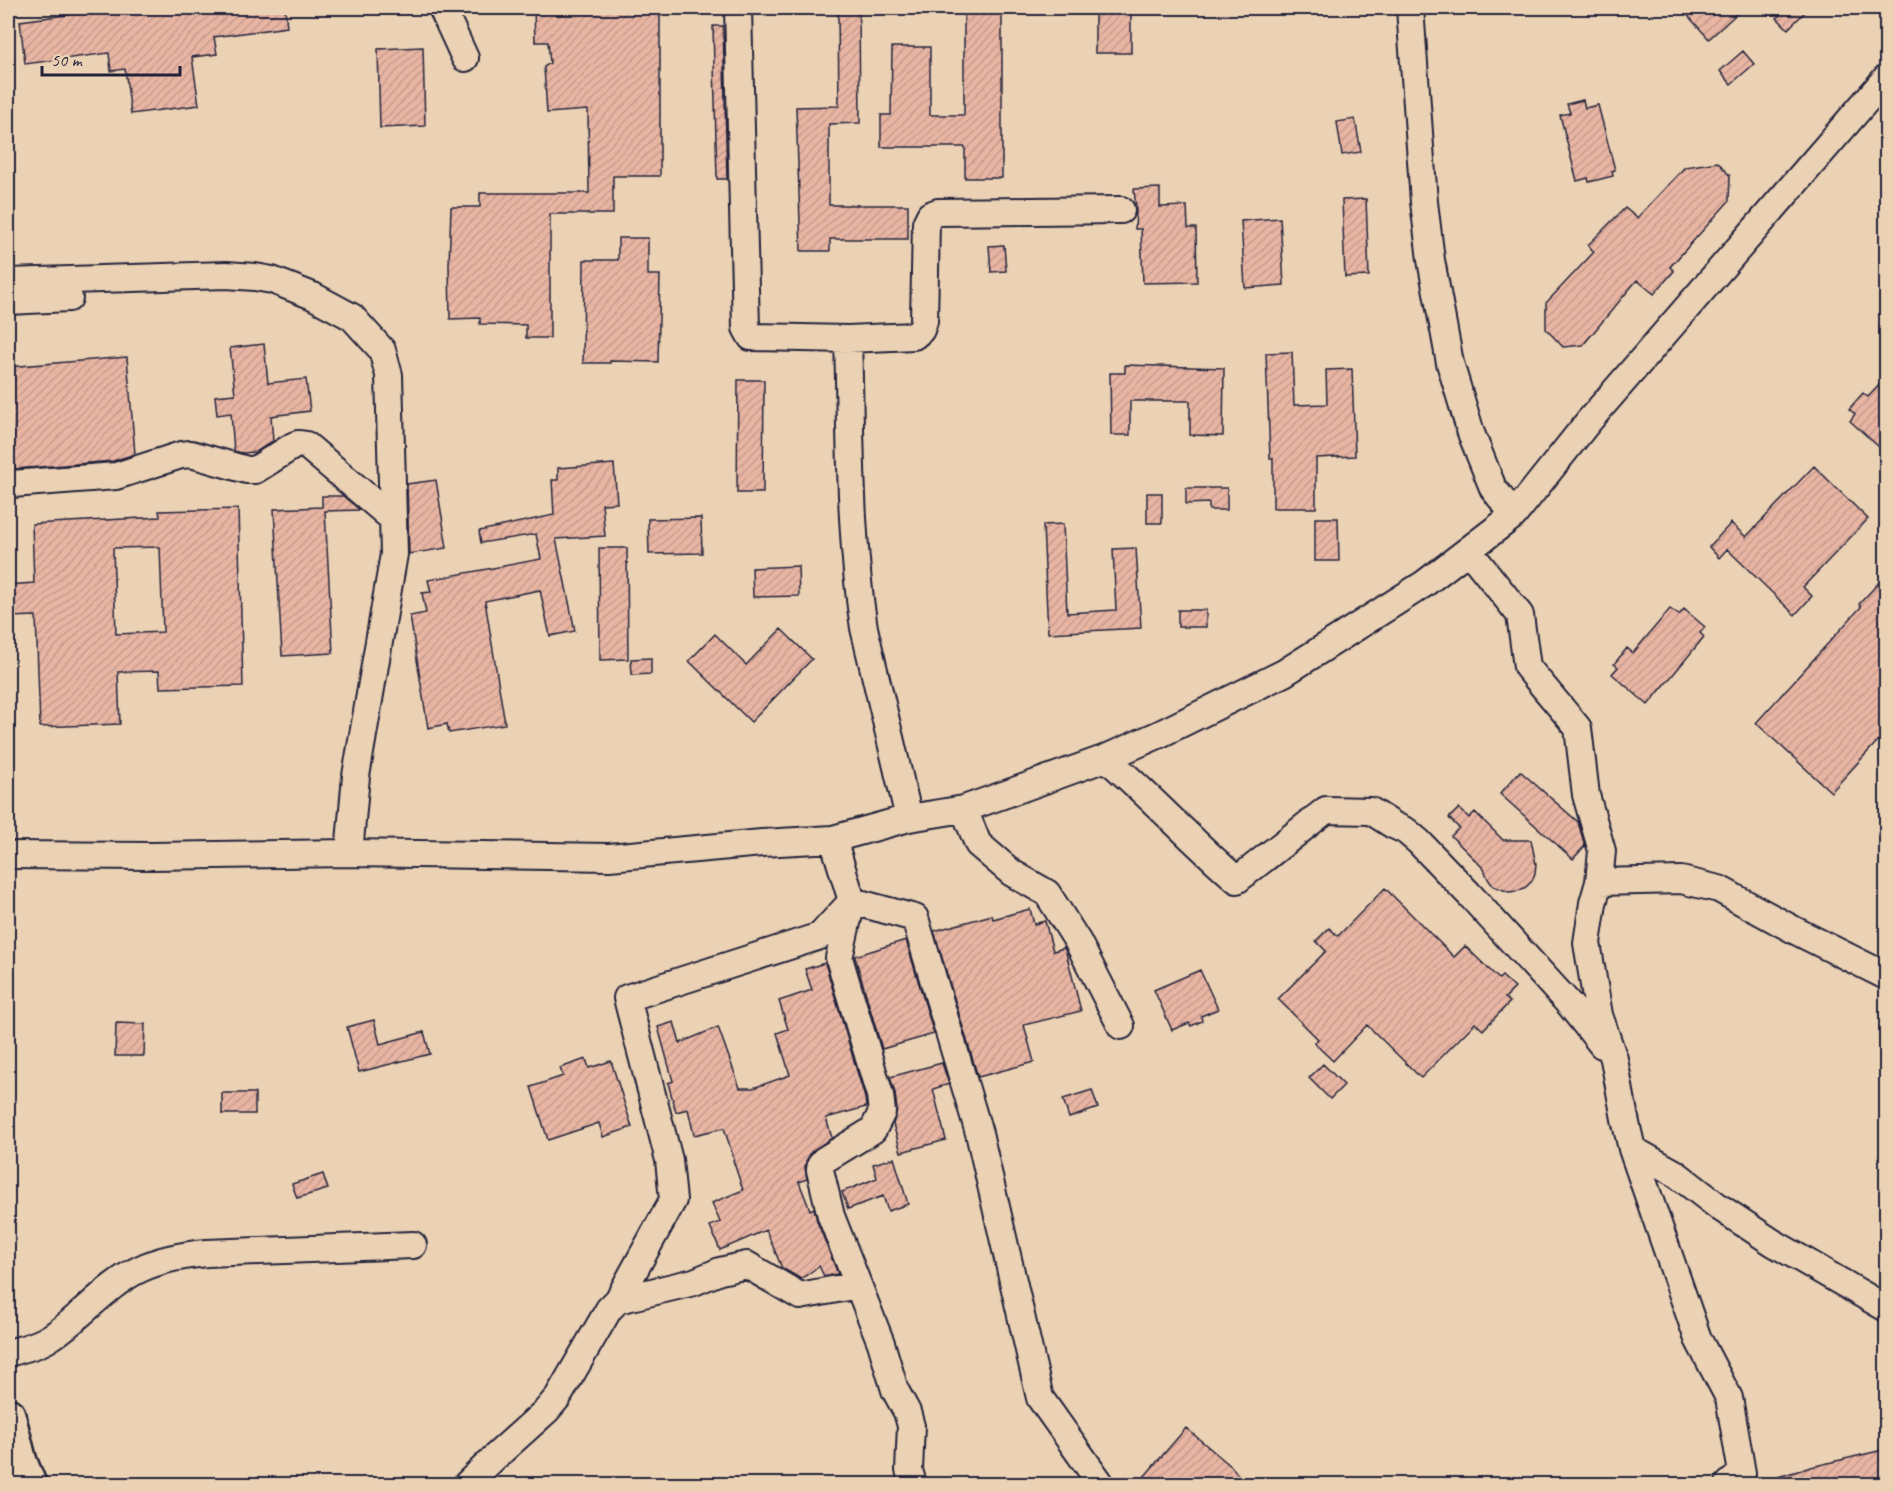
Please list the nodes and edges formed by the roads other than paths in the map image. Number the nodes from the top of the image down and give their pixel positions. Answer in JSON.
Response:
{"nodes":[{"id":1,"x":442,"y":8,"type":"edge"},
{"id":2,"x":738,"y":8,"type":"edge"},
{"id":3,"x":1410,"y":8,"type":"edge"},
{"id":4,"x":465,"y":58,"type":"dead end"},
{"id":5,"x":1887,"y":78,"type":"edge"},
{"id":6,"x":1121,"y":210,"type":"dead end"},
{"id":7,"x":8,"y":282,"type":"edge"},
{"id":8,"x":8,"y":301,"type":"edge"},
{"id":9,"x":848,"y":339,"type":"junction"},
{"id":10,"x":382,"y":350,"type":"junction"},
{"id":11,"x":8,"y":483,"type":"edge"},
{"id":12,"x":1514,"y":515,"type":"junction"},
{"id":13,"x":393,"y":519,"type":"junction"},
{"id":14,"x":1469,"y":551,"type":"junction"},
{"id":15,"x":1106,"y":758,"type":"junction"},
{"id":16,"x":964,"y":809,"type":"junction"},
{"id":17,"x":909,"y":818,"type":"junction"},
{"id":18,"x":833,"y":839,"type":"junction"},
{"id":19,"x":349,"y":853,"type":"junction"},
{"id":20,"x":8,"y":855,"type":"edge"},
{"id":21,"x":1599,"y":882,"type":"junction"},
{"id":22,"x":852,"y":901,"type":"junction"},
{"id":23,"x":1887,"y":976,"type":"edge"},
{"id":24,"x":1121,"y":1026,"type":"dead end"},
{"id":25,"x":1614,"y":1059,"type":"junction"},
{"id":26,"x":1632,"y":1149,"type":"junction"},
{"id":27,"x":413,"y":1245,"type":"dead end"},
{"id":28,"x":858,"y":1286,"type":"junction"},
{"id":29,"x":618,"y":1300,"type":"junction"},
{"id":30,"x":1887,"y":1308,"type":"edge"},
{"id":31,"x":8,"y":1353,"type":"edge"},
{"id":32,"x":8,"y":1415,"type":"edge"},
{"id":33,"x":29,"y":1485,"type":"edge"},
{"id":34,"x":466,"y":1485,"type":"edge"},
{"id":35,"x":913,"y":1485,"type":"edge"},
{"id":36,"x":1101,"y":1485,"type":"edge"},
{"id":37,"x":1729,"y":1485,"type":"edge"}],
"edges":[{"from":1,"to":4,"type":"street"},
{"from":2,"to":9,"type":"street"},
{"from":3,"to":12,"type":"street"},
{"from":5,"to":12,"type":"street"},
{"from":6,"to":9,"type":"street"},
{"from":7,"to":10,"type":"street"},
{"from":8,"to":10,"type":"street"},
{"from":9,"to":17,"type":"street"},
{"from":10,"to":13,"type":"street"},
{"from":11,"to":13,"type":"street"},
{"from":12,"to":14,"type":"street"},
{"from":13,"to":19,"type":"street"},
{"from":14,"to":15,"type":"street"},
{"from":14,"to":21,"type":"street"},
{"from":15,"to":16,"type":"street"},
{"from":15,"to":25,"type":"street"},
{"from":16,"to":17,"type":"street"},
{"from":16,"to":24,"type":"street"},
{"from":17,"to":18,"type":"street"},
{"from":18,"to":19,"type":"street"},
{"from":18,"to":22,"type":"street"},
{"from":19,"to":20,"type":"street"},
{"from":21,"to":23,"type":"street"},
{"from":21,"to":25,"type":"street"},
{"from":22,"to":28,"type":"street"},
{"from":22,"to":29,"type":"street"},
{"from":22,"to":36,"type":"street"},
{"from":25,"to":26,"type":"street"},
{"from":26,"to":30,"type":"street"},
{"from":26,"to":37,"type":"street"},
{"from":27,"to":31,"type":"street"},
{"from":28,"to":29,"type":"street"},
{"from":28,"to":35,"type":"street"},
{"from":29,"to":34,"type":"street"},
{"from":32,"to":33,"type":"main road"}]}
